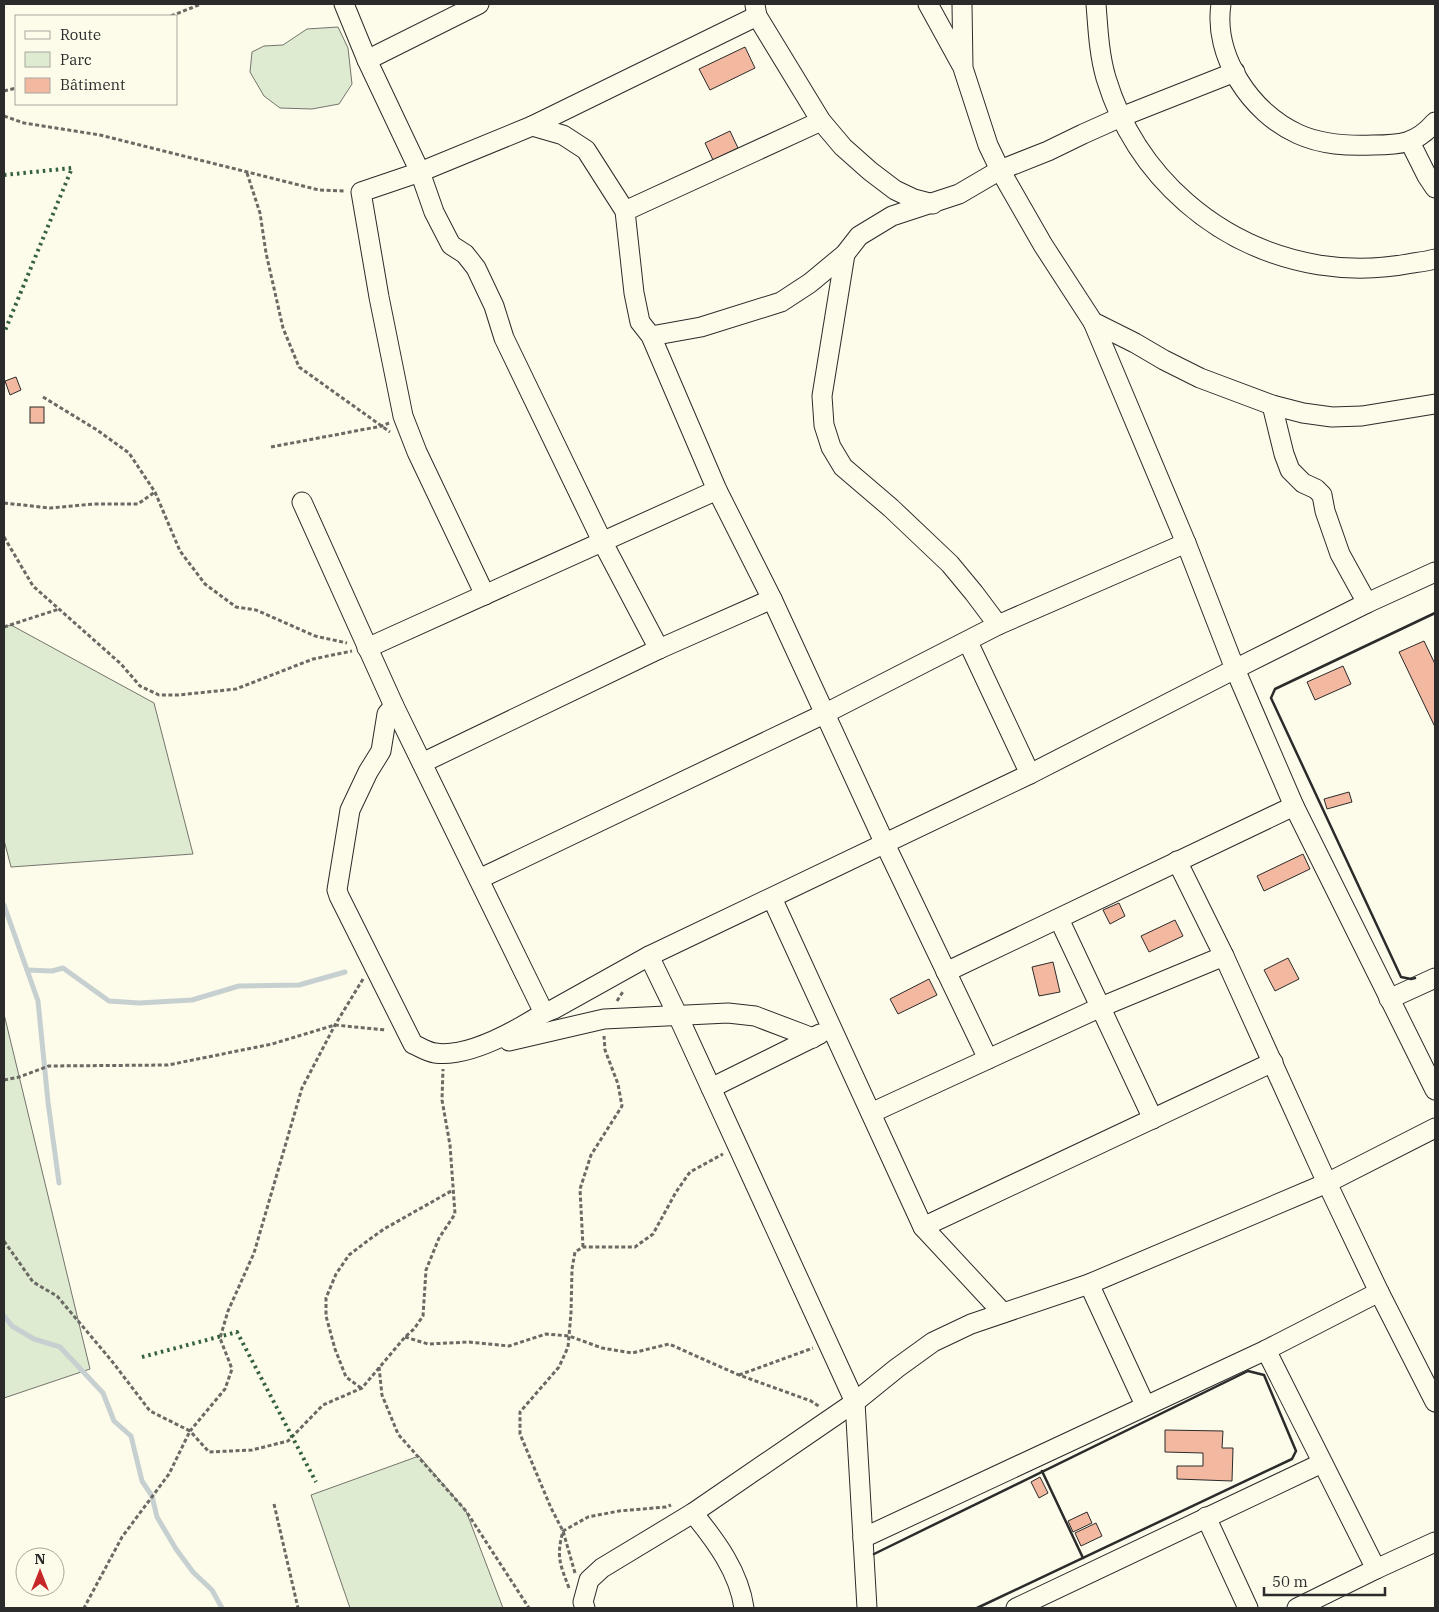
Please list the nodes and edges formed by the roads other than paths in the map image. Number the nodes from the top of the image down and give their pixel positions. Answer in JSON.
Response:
{"nodes":[{"id":1,"x":344,"y":4,"type":"edge"},
{"id":2,"x":479,"y":4,"type":"edge"},
{"id":3,"x":928,"y":4,"type":"edge"},
{"id":4,"x":962,"y":4,"type":"edge"},
{"id":5,"x":1096,"y":4,"type":"edge"},
{"id":6,"x":1221,"y":4,"type":"edge"},
{"id":7,"x":756,"y":10,"type":"edge"},
{"id":8,"x":367,"y":60,"type":"junction"},
{"id":9,"x":963,"y":68,"type":"junction"},
{"id":10,"x":1235,"y":72,"type":"junction"},
{"id":11,"x":1121,"y":117,"type":"junction"},
{"id":12,"x":821,"y":121,"type":"junction"},
{"id":13,"x":1435,"y":122,"type":"edge"},
{"id":14,"x":532,"y":126,"type":"junction"},
{"id":15,"x":1410,"y":142,"type":"junction"},
{"id":16,"x":1000,"y":170,"type":"junction"},
{"id":17,"x":420,"y":172,"type":"junction"},
{"id":18,"x":1435,"y":188,"type":"edge"},
{"id":19,"x":933,"y":204,"type":"junction"},
{"id":20,"x":625,"y":211,"type":"junction"},
{"id":21,"x":845,"y":254,"type":"junction"},
{"id":22,"x":1435,"y":259,"type":"edge"},
{"id":23,"x":1093,"y":322,"type":"junction"},
{"id":24,"x":651,"y":336,"type":"junction"},
{"id":25,"x":1435,"y":404,"type":"edge"},
{"id":26,"x":1272,"y":405,"type":"junction"},
{"id":27,"x":717,"y":490,"type":"junction"},
{"id":28,"x":302,"y":502,"type":"dead end"},
{"id":29,"x":602,"y":541,"type":"junction"},
{"id":30,"x":1186,"y":543,"type":"junction"},
{"id":31,"x":1435,"y":572,"type":"edge"},
{"id":32,"x":485,"y":595,"type":"junction"},
{"id":33,"x":772,"y":599,"type":"junction"},
{"id":34,"x":1367,"y":603,"type":"junction"},
{"id":35,"x":998,"y":626,"type":"junction"},
{"id":36,"x":968,"y":642,"type":"junction"},
{"id":37,"x":368,"y":648,"type":"junction"},
{"id":38,"x":659,"y":649,"type":"junction"},
{"id":39,"x":1235,"y":669,"type":"junction"},
{"id":40,"x":394,"y":706,"type":"junction"},
{"id":41,"x":824,"y":714,"type":"junction"},
{"id":42,"x":422,"y":763,"type":"junction"},
{"id":43,"x":1030,"y":774,"type":"junction"},
{"id":44,"x":1294,"y":806,"type":"junction"},
{"id":45,"x":885,"y":844,"type":"junction"},
{"id":46,"x":1177,"y":861,"type":"junction"},
{"id":47,"x":479,"y":879,"type":"junction"},
{"id":48,"x":772,"y":898,"type":"junction"},
{"id":49,"x":1059,"y":919,"type":"junction"},
{"id":50,"x":649,"y":956,"type":"junction"},
{"id":51,"x":1224,"y":956,"type":"junction"},
{"id":52,"x":946,"y":972,"type":"junction"},
{"id":53,"x":1435,"y":978,"type":"edge"},
{"id":54,"x":1389,"y":999,"type":"junction"},
{"id":55,"x":1101,"y":1007,"type":"junction"},
{"id":56,"x":544,"y":1013,"type":"junction"},
{"id":57,"x":678,"y":1016,"type":"junction"},
{"id":58,"x":832,"y":1027,"type":"junction"},
{"id":59,"x":813,"y":1038,"type":"junction"},
{"id":60,"x":452,"y":1052,"type":"junction"},
{"id":61,"x":988,"y":1059,"type":"junction"},
{"id":62,"x":1273,"y":1062,"type":"junction"},
{"id":63,"x":711,"y":1088,"type":"junction"},
{"id":64,"x":1435,"y":1090,"type":"edge"},
{"id":65,"x":871,"y":1113,"type":"junction"},
{"id":66,"x":1153,"y":1119,"type":"junction"},
{"id":67,"x":1435,"y":1128,"type":"edge"},
{"id":68,"x":1327,"y":1183,"type":"junction"},
{"id":69,"x":923,"y":1227,"type":"junction"},
{"id":70,"x":1089,"y":1284,"type":"junction"},
{"id":71,"x":1378,"y":1292,"type":"junction"},
{"id":72,"x":1003,"y":1313,"type":"junction"},
{"id":73,"x":1266,"y":1350,"type":"junction"},
{"id":74,"x":855,"y":1402,"type":"junction"},
{"id":75,"x":1435,"y":1402,"type":"edge"},
{"id":76,"x":1145,"y":1405,"type":"junction"},
{"id":77,"x":1322,"y":1463,"type":"junction"},
{"id":78,"x":693,"y":1513,"type":"junction"},
{"id":79,"x":1206,"y":1517,"type":"junction"},
{"id":80,"x":863,"y":1538,"type":"junction"},
{"id":81,"x":1435,"y":1542,"type":"edge"},
{"id":82,"x":1376,"y":1569,"type":"junction"},
{"id":83,"x":585,"y":1608,"type":"edge"},
{"id":84,"x":744,"y":1608,"type":"edge"},
{"id":85,"x":867,"y":1608,"type":"edge"},
{"id":86,"x":1016,"y":1608,"type":"edge"},
{"id":87,"x":1248,"y":1608,"type":"edge"},
{"id":88,"x":1297,"y":1608,"type":"edge"}],
"edges":[{"from":1,"to":8,"type":"street"},
{"from":2,"to":8,"type":"street"},
{"from":3,"to":9,"type":"street"},
{"from":4,"to":9,"type":"street"},
{"from":5,"to":11,"type":"street"},
{"from":6,"to":10,"type":"street"},
{"from":7,"to":12,"type":"street"},
{"from":7,"to":14,"type":"street"},
{"from":8,"to":17,"type":"street"},
{"from":9,"to":16,"type":"street"},
{"from":10,"to":11,"type":"street"},
{"from":10,"to":15,"type":"street"},
{"from":11,"to":16,"type":"street"},
{"from":11,"to":22,"type":"street"},
{"from":12,"to":19,"type":"street"},
{"from":12,"to":20,"type":"street"},
{"from":13,"to":15,"type":"street"},
{"from":14,"to":17,"type":"street"},
{"from":14,"to":20,"type":"street"},
{"from":15,"to":18,"type":"street"},
{"from":16,"to":19,"type":"street"},
{"from":16,"to":23,"type":"street"},
{"from":17,"to":29,"type":"street"},
{"from":17,"to":32,"type":"street"},
{"from":19,"to":21,"type":"street"},
{"from":20,"to":24,"type":"street"},
{"from":21,"to":24,"type":"street"},
{"from":21,"to":35,"type":"street"},
{"from":23,"to":26,"type":"street"},
{"from":23,"to":30,"type":"street"},
{"from":24,"to":27,"type":"street"},
{"from":25,"to":26,"type":"street"},
{"from":26,"to":34,"type":"street"},
{"from":27,"to":29,"type":"street"},
{"from":27,"to":33,"type":"street"},
{"from":28,"to":37,"type":"street"},
{"from":29,"to":32,"type":"street"},
{"from":29,"to":38,"type":"street"},
{"from":30,"to":35,"type":"street"},
{"from":30,"to":39,"type":"street"},
{"from":31,"to":34,"type":"street"},
{"from":32,"to":37,"type":"street"},
{"from":33,"to":38,"type":"street"},
{"from":33,"to":41,"type":"street"},
{"from":34,"to":39,"type":"street"},
{"from":35,"to":36,"type":"street"},
{"from":36,"to":41,"type":"street"},
{"from":36,"to":43,"type":"street"},
{"from":37,"to":40,"type":"street"},
{"from":38,"to":42,"type":"street"},
{"from":39,"to":43,"type":"street"},
{"from":39,"to":44,"type":"street"},
{"from":40,"to":42,"type":"street"},
{"from":40,"to":60,"type":"street"},
{"from":41,"to":45,"type":"street"},
{"from":41,"to":47,"type":"street"},
{"from":42,"to":47,"type":"street"},
{"from":43,"to":45,"type":"street"},
{"from":44,"to":46,"type":"street"},
{"from":44,"to":54,"type":"street"},
{"from":45,"to":48,"type":"street"},
{"from":45,"to":52,"type":"street"},
{"from":46,"to":49,"type":"street"},
{"from":46,"to":51,"type":"street"},
{"from":47,"to":56,"type":"street"},
{"from":48,"to":50,"type":"street"},
{"from":48,"to":58,"type":"street"},
{"from":49,"to":52,"type":"street"},
{"from":49,"to":55,"type":"street"},
{"from":50,"to":56,"type":"street"},
{"from":50,"to":57,"type":"street"},
{"from":51,"to":55,"type":"street"},
{"from":51,"to":62,"type":"street"},
{"from":52,"to":61,"type":"street"},
{"from":53,"to":54,"type":"street"},
{"from":54,"to":64,"type":"street"},
{"from":55,"to":61,"type":"street"},
{"from":55,"to":66,"type":"street"},
{"from":56,"to":60,"type":"street"},
{"from":57,"to":59,"type":"street"},
{"from":57,"to":60,"type":"street"},
{"from":57,"to":63,"type":"street"},
{"from":58,"to":59,"type":"street"},
{"from":58,"to":65,"type":"street"},
{"from":59,"to":63,"type":"street"},
{"from":61,"to":65,"type":"street"},
{"from":62,"to":66,"type":"street"},
{"from":62,"to":68,"type":"street"},
{"from":63,"to":74,"type":"street"},
{"from":65,"to":69,"type":"street"},
{"from":66,"to":69,"type":"street"},
{"from":67,"to":68,"type":"street"},
{"from":68,"to":70,"type":"street"},
{"from":68,"to":71,"type":"street"},
{"from":69,"to":72,"type":"street"},
{"from":70,"to":72,"type":"street"},
{"from":70,"to":76,"type":"street"},
{"from":71,"to":73,"type":"street"},
{"from":71,"to":75,"type":"street"},
{"from":72,"to":74,"type":"street"},
{"from":73,"to":76,"type":"street"},
{"from":73,"to":77,"type":"street"},
{"from":74,"to":78,"type":"street"},
{"from":74,"to":80,"type":"street"},
{"from":76,"to":80,"type":"street"},
{"from":77,"to":79,"type":"street"},
{"from":77,"to":82,"type":"street"},
{"from":78,"to":83,"type":"street"},
{"from":78,"to":84,"type":"street"},
{"from":79,"to":86,"type":"street"},
{"from":79,"to":87,"type":"street"},
{"from":80,"to":85,"type":"street"},
{"from":81,"to":82,"type":"street"},
{"from":82,"to":88,"type":"street"}]}
